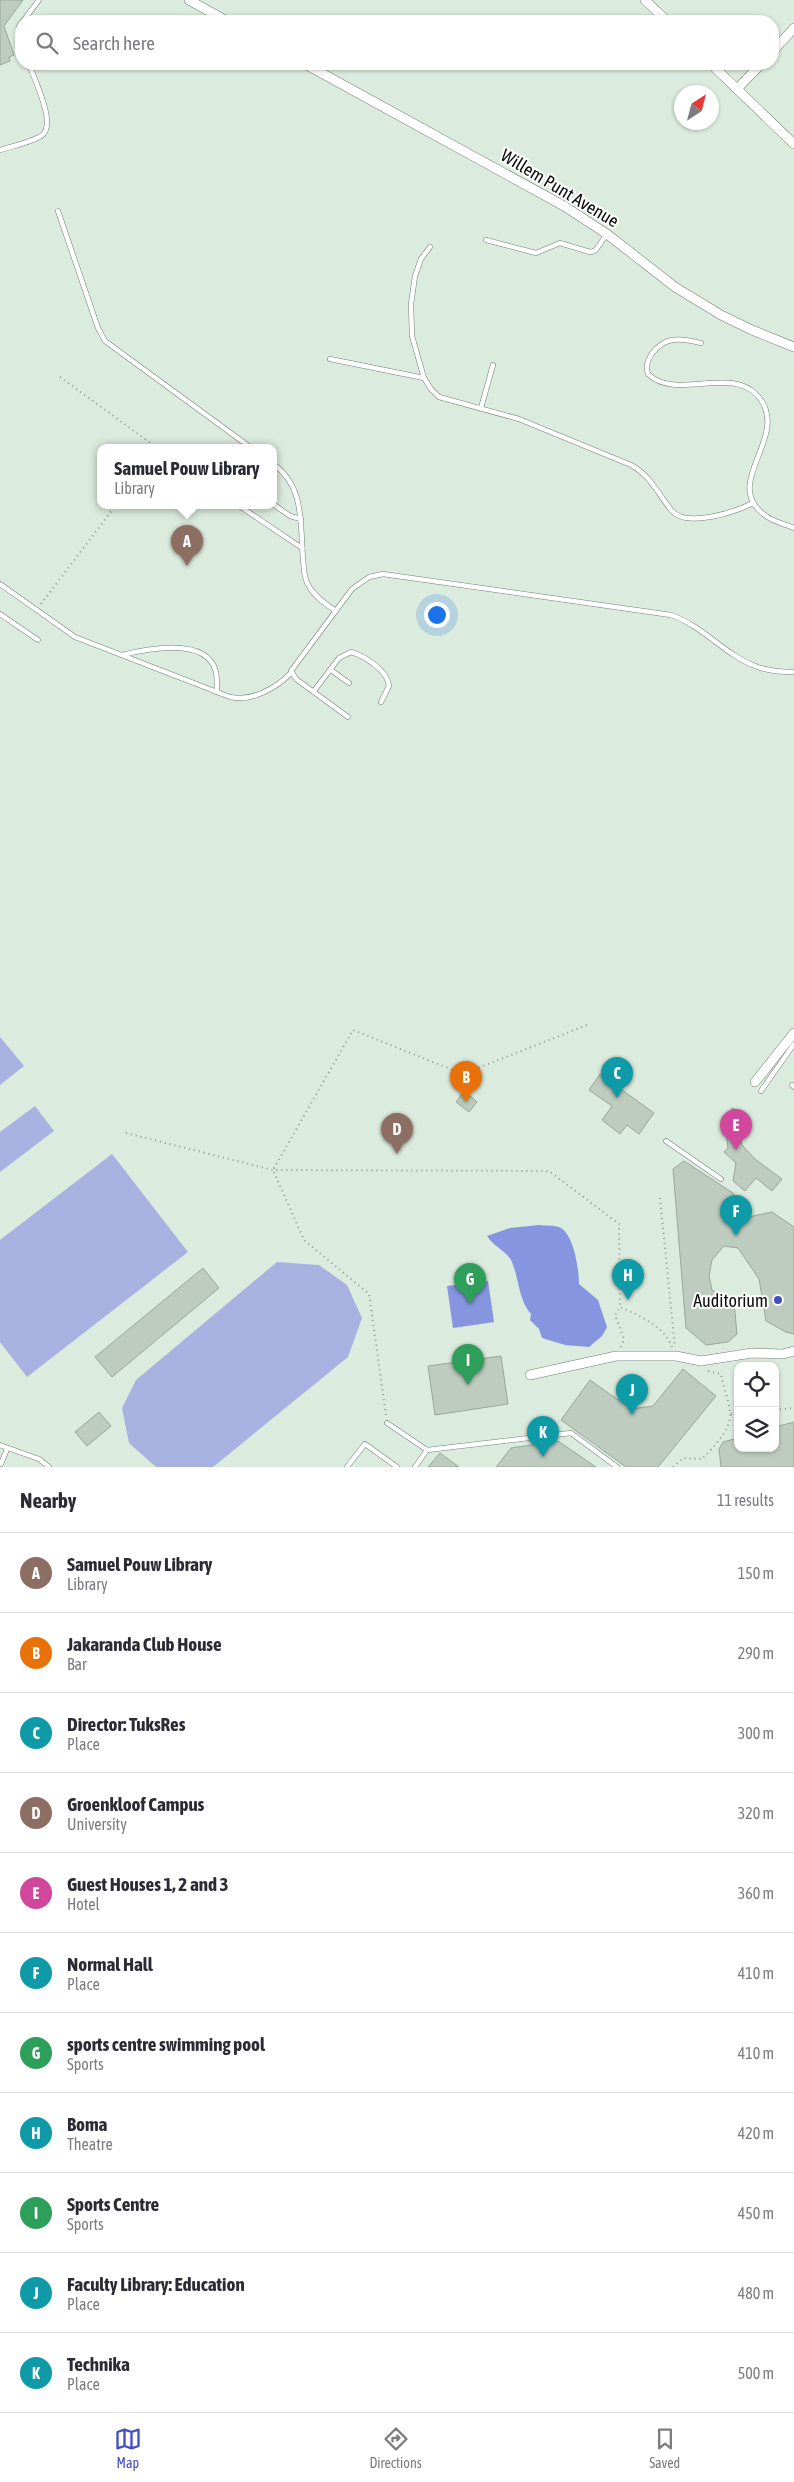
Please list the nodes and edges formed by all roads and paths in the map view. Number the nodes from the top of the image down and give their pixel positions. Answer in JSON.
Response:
{"nodes":[{"id":1,"x":39,"y":0,"type":"edge"},
{"id":2,"x":190,"y":0,"type":"edge"},
{"id":3,"x":645,"y":0,"type":"edge"},
{"id":4,"x":27,"y":15,"type":"edge"},
{"id":5,"x":216,"y":15,"type":"edge"},
{"id":6,"x":661,"y":15,"type":"edge"},
{"id":7,"x":794,"y":28,"type":"edge"},
{"id":8,"x":779,"y":44,"type":"edge"},
{"id":9,"x":30,"y":70,"type":"edge"},
{"id":10,"x":316,"y":70,"type":"edge"},
{"id":11,"x":717,"y":70,"type":"edge"},
{"id":12,"x":754,"y":70,"type":"edge"},
{"id":13,"x":737,"y":89,"type":"junction"},
{"id":14,"x":794,"y":144,"type":"edge"},
{"id":15,"x":0,"y":150,"type":"edge"},
{"id":16,"x":58,"y":211,"type":"dead end"},
{"id":17,"x":607,"y":234,"type":"junction"},
{"id":18,"x":486,"y":240,"type":"dead end"},
{"id":19,"x":430,"y":247,"type":"dead end"},
{"id":20,"x":701,"y":343,"type":"dead end"},
{"id":21,"x":794,"y":347,"type":"edge"},
{"id":22,"x":330,"y":359,"type":"dead end"},
{"id":23,"x":493,"y":365,"type":"dead end"},
{"id":24,"x":60,"y":377,"type":"dead end"},
{"id":25,"x":424,"y":378,"type":"junction"},
{"id":26,"x":481,"y":408,"type":"junction"},
{"id":27,"x":152,"y":444,"type":"edge"},
{"id":28,"x":246,"y":444,"type":"edge"},
{"id":29,"x":277,"y":467,"type":"edge"},
{"id":30,"x":752,"y":503,"type":"junction"},
{"id":31,"x":277,"y":507,"type":"edge"},
{"id":32,"x":113,"y":509,"type":"edge"},
{"id":33,"x":244,"y":509,"type":"edge"},
{"id":34,"x":301,"y":519,"type":"junction"},
{"id":35,"x":794,"y":528,"type":"edge"},
{"id":36,"x":302,"y":548,"type":"junction"},
{"id":37,"x":0,"y":584,"type":"edge"},
{"id":38,"x":36,"y":610,"type":"junction"},
{"id":39,"x":336,"y":611,"type":"junction"},
{"id":40,"x":0,"y":614,"type":"edge"},
{"id":41,"x":38,"y":640,"type":"dead end"},
{"id":42,"x":121,"y":655,"type":"junction"},
{"id":43,"x":330,"y":670,"type":"junction"},
{"id":44,"x":794,"y":672,"type":"edge"},
{"id":45,"x":291,"y":673,"type":"junction"},
{"id":46,"x":349,"y":683,"type":"dead end"},
{"id":47,"x":314,"y":691,"type":"junction"},
{"id":48,"x":217,"y":692,"type":"junction"},
{"id":49,"x":381,"y":702,"type":"dead end"},
{"id":50,"x":348,"y":717,"type":"dead end"},
{"id":51,"x":587,"y":1024,"type":"dead end"},
{"id":52,"x":794,"y":1033,"type":"edge"},
{"id":53,"x":794,"y":1044,"type":"edge"},
{"id":54,"x":756,"y":1082,"type":"dead end"},
{"id":55,"x":761,"y":1091,"type":"dead end"},
{"id":56,"x":126,"y":1133,"type":"dead end"},
{"id":57,"x":666,"y":1141,"type":"dead end"},
{"id":58,"x":273,"y":1170,"type":"junction"},
{"id":59,"x":721,"y":1179,"type":"dead end"},
{"id":60,"x":660,"y":1198,"type":"dead end"},
{"id":61,"x":620,"y":1306,"type":"junction"},
{"id":62,"x":794,"y":1351,"type":"edge"},
{"id":63,"x":616,"y":1356,"type":"junction"},
{"id":64,"x":676,"y":1356,"type":"junction"},
{"id":65,"x":706,"y":1370,"type":"dead end"},
{"id":66,"x":530,"y":1375,"type":"dead end"},
{"id":67,"x":794,"y":1408,"type":"edge"},
{"id":68,"x":779,"y":1410,"type":"edge"},
{"id":69,"x":731,"y":1414,"type":"junction"},
{"id":70,"x":734,"y":1414,"type":"edge"},
{"id":71,"x":388,"y":1423,"type":"joint"},
{"id":72,"x":0,"y":1445,"type":"edge"},
{"id":73,"x":8,"y":1449,"type":"junction"},
{"id":74,"x":427,"y":1450,"type":"junction"},
{"id":75,"x":2,"y":1464,"type":"dead end"},
{"id":76,"x":48,"y":1467,"type":"edge"},
{"id":77,"x":348,"y":1467,"type":"edge"},
{"id":78,"x":397,"y":1467,"type":"edge"},
{"id":79,"x":415,"y":1467,"type":"edge"},
{"id":80,"x":617,"y":1467,"type":"edge"},
{"id":81,"x":673,"y":1467,"type":"edge"}],
"edges":[{"from":1,"to":4,"type":"lane"},
{"from":2,"to":5,"type":"street"},
{"from":3,"to":6,"type":"street"},
{"from":7,"to":8,"type":"street"},
{"from":9,"to":15,"type":"lane"},
{"from":10,"to":17,"type":"street","name":"Willem Punt Avenue"},
{"from":11,"to":13,"type":"street"},
{"from":12,"to":13,"type":"street"},
{"from":13,"to":14,"type":"street"},
{"from":16,"to":28,"type":"lane"},
{"from":17,"to":18,"type":"lane"},
{"from":17,"to":21,"type":"street","name":"Willem Punt Avenue"},
{"from":19,"to":25,"type":"lane"},
{"from":20,"to":30,"type":"lane"},
{"from":22,"to":25,"type":"lane"},
{"from":23,"to":26,"type":"lane"},
{"from":24,"to":27,"type":"path"},
{"from":25,"to":26,"type":"lane"},
{"from":26,"to":30,"type":"lane"},
{"from":29,"to":34,"type":"lane"},
{"from":30,"to":35,"type":"lane"},
{"from":31,"to":34,"type":"lane"},
{"from":32,"to":38,"type":"path"},
{"from":33,"to":36,"type":"lane"},
{"from":34,"to":36,"type":"lane"},
{"from":36,"to":39,"type":"lane"},
{"from":37,"to":38,"type":"lane"},
{"from":38,"to":42,"type":"lane"},
{"from":39,"to":44,"type":"lane"},
{"from":39,"to":45,"type":"lane"},
{"from":40,"to":41,"type":"lane"},
{"from":42,"to":48,"type":"lane"},
{"from":42,"to":48,"type":"lane"},
{"from":43,"to":46,"type":"lane"},
{"from":43,"to":47,"type":"lane"},
{"from":43,"to":49,"type":"lane"},
{"from":45,"to":47,"type":"lane"},
{"from":45,"to":48,"type":"lane"},
{"from":47,"to":50,"type":"lane"},
{"from":51,"to":58,"type":"path"},
{"from":52,"to":54,"type":"street"},
{"from":53,"to":55,"type":"lane"},
{"from":56,"to":58,"type":"path"},
{"from":57,"to":59,"type":"lane"},
{"from":58,"to":61,"type":"path"},
{"from":58,"to":71,"type":"path"},
{"from":60,"to":64,"type":"path"},
{"from":61,"to":63,"type":"path"},
{"from":61,"to":64,"type":"path"},
{"from":62,"to":64,"type":"street"},
{"from":63,"to":64,"type":"street"},
{"from":63,"to":66,"type":"street"},
{"from":65,"to":69,"type":"path"},
{"from":67,"to":68,"type":"path"},
{"from":69,"to":70,"type":"path"},
{"from":69,"to":81,"type":"path"},
{"from":71,"to":74,"type":"lane"},
{"from":72,"to":73,"type":"lane"},
{"from":73,"to":75,"type":"lane"},
{"from":73,"to":76,"type":"lane"},
{"from":74,"to":79,"type":"lane"},
{"from":74,"to":80,"type":"lane"},
{"from":77,"to":78,"type":"lane"}]}
